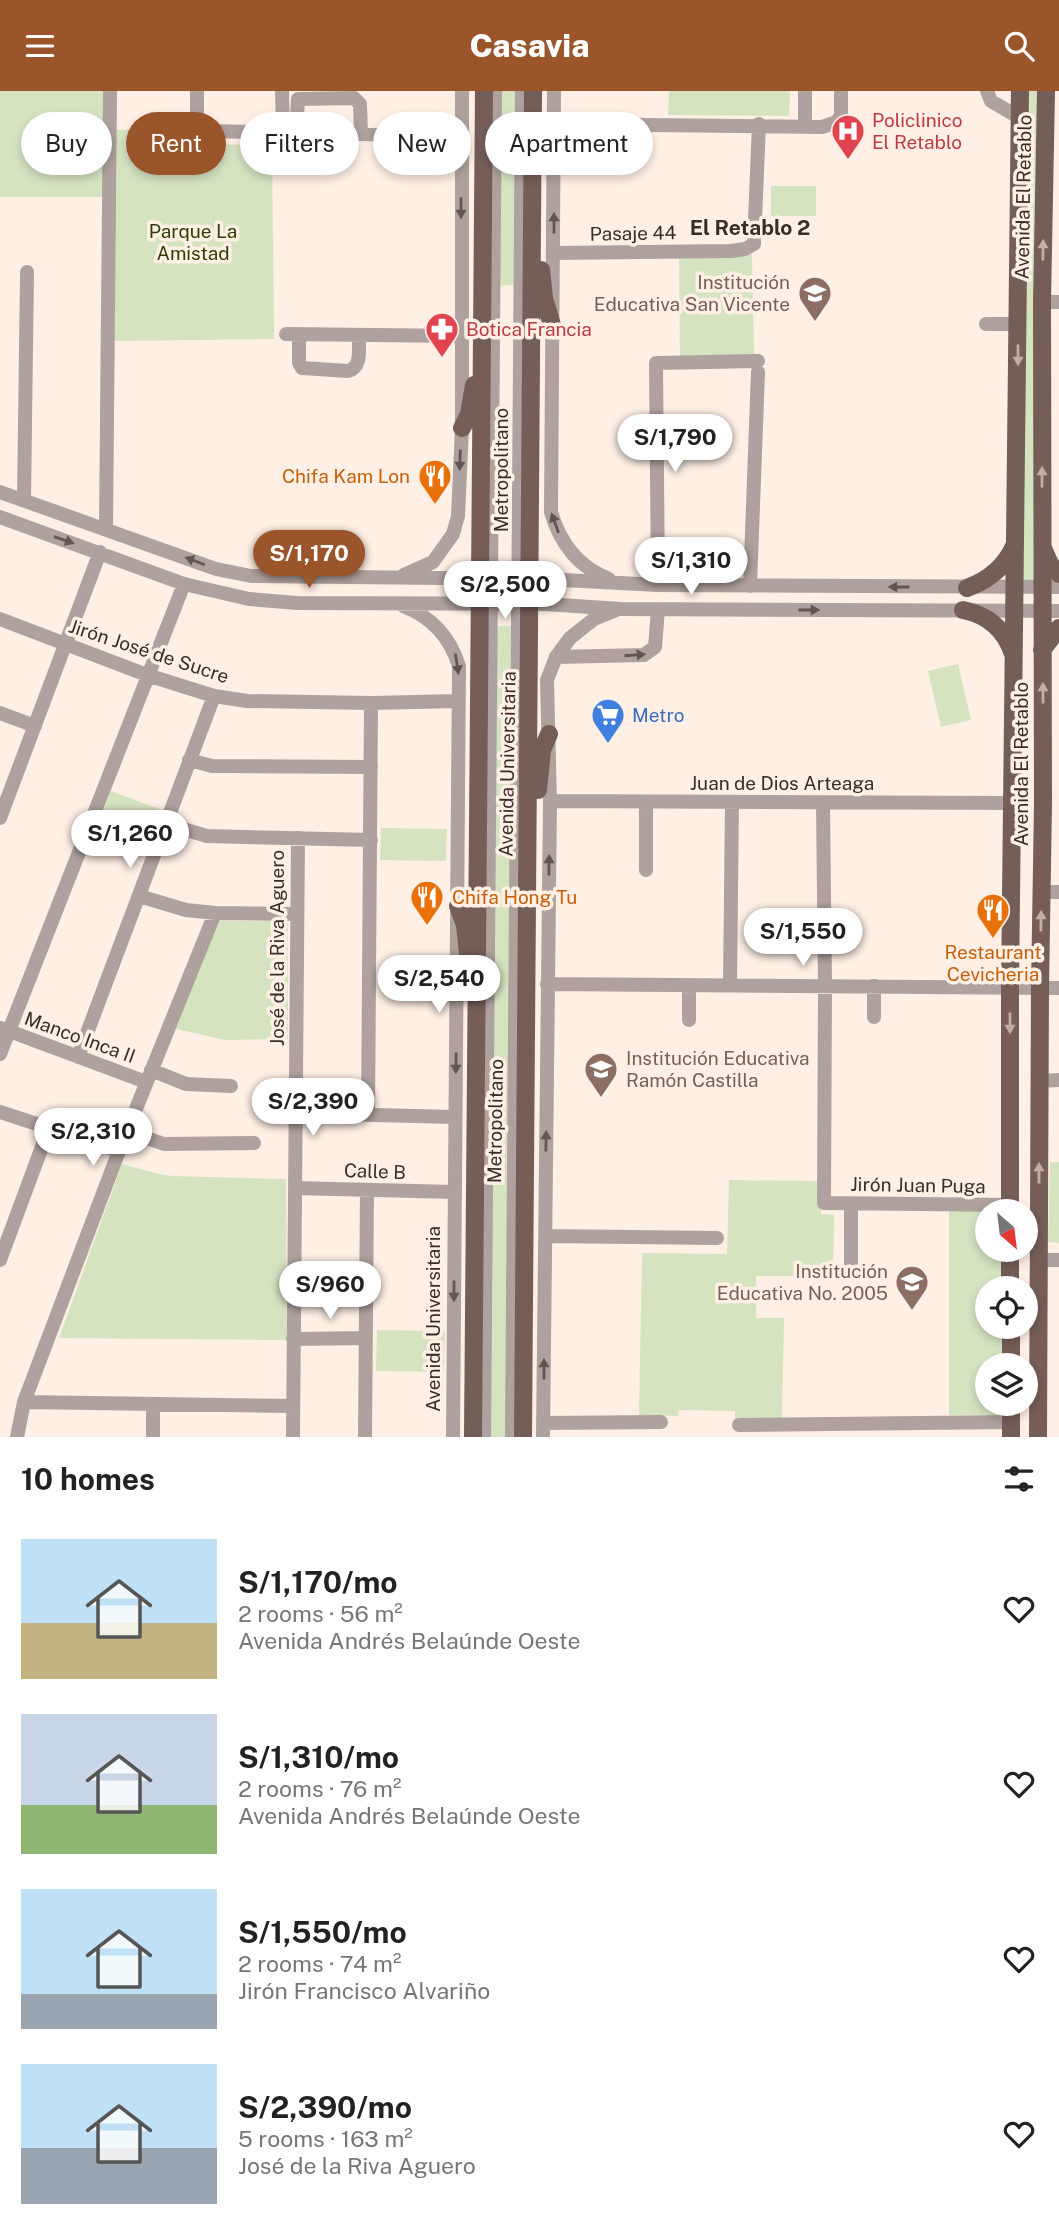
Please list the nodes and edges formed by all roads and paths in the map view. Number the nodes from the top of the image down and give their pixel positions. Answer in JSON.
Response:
{"nodes":[{"id":1,"x":110,"y":91,"type":"edge"},
{"id":2,"x":197,"y":91,"type":"edge"},
{"id":3,"x":282,"y":91,"type":"edge"},
{"id":4,"x":463,"y":91,"type":"edge"},
{"id":5,"x":484,"y":91,"type":"edge"},
{"id":6,"x":495,"y":91,"type":"edge"},
{"id":7,"x":522,"y":91,"type":"edge"},
{"id":8,"x":533,"y":91,"type":"edge"},
{"id":9,"x":554,"y":91,"type":"edge"},
{"id":10,"x":805,"y":91,"type":"edge"},
{"id":11,"x":841,"y":91,"type":"edge"},
{"id":12,"x":987,"y":91,"type":"edge"},
{"id":13,"x":1020,"y":91,"type":"edge"},
{"id":14,"x":1046,"y":91,"type":"edge"},
{"id":15,"x":286,"y":112,"type":"edge"},
{"id":16,"x":295,"y":112,"type":"edge"},
{"id":17,"x":359,"y":112,"type":"edge"},
{"id":18,"x":463,"y":112,"type":"edge"},
{"id":19,"x":554,"y":112,"type":"edge"},
{"id":20,"x":359,"y":118,"type":"edge"},
{"id":21,"x":1020,"y":118,"type":"junction"},
{"id":22,"x":653,"y":124,"type":"edge"},
{"id":23,"x":759,"y":124,"type":"junction"},
{"id":24,"x":805,"y":125,"type":"junction"},
{"id":25,"x":240,"y":132,"type":"edge"},
{"id":26,"x":360,"y":134,"type":"joint"},
{"id":27,"x":373,"y":134,"type":"edge"},
{"id":28,"x":462,"y":175,"type":"edge"},
{"id":29,"x":554,"y":175,"type":"edge"},
{"id":30,"x":1051,"y":178,"type":"edge"},
{"id":31,"x":531,"y":220,"type":"junction"},
{"id":32,"x":554,"y":253,"type":"junction"},
{"id":33,"x":27,"y":272,"type":"dead end"},
{"id":34,"x":1051,"y":302,"type":"edge"},
{"id":35,"x":986,"y":324,"type":"dead end"},
{"id":36,"x":1018,"y":324,"type":"junction"},
{"id":37,"x":552,"y":325,"type":"junction"},
{"id":38,"x":359,"y":335,"type":"junction"},
{"id":39,"x":460,"y":336,"type":"junction"},
{"id":40,"x":483,"y":347,"type":"junction"},
{"id":41,"x":462,"y":428,"type":"junction"},
{"id":42,"x":0,"y":492,"type":"edge"},
{"id":43,"x":24,"y":500,"type":"junction"},
{"id":44,"x":0,"y":517,"type":"edge"},
{"id":45,"x":106,"y":529,"type":"junction"},
{"id":46,"x":1017,"y":541,"type":"junction"},
{"id":47,"x":1042,"y":545,"type":"junction"},
{"id":48,"x":100,"y":552,"type":"junction"},
{"id":49,"x":1059,"y":574,"type":"edge"},
{"id":50,"x":328,"y":577,"type":"junction"},
{"id":51,"x":397,"y":577,"type":"junction"},
{"id":52,"x":296,"y":578,"type":"junction"},
{"id":53,"x":486,"y":578,"type":"junction"},
{"id":54,"x":525,"y":579,"type":"junction"},
{"id":55,"x":620,"y":583,"type":"junction"},
{"id":56,"x":184,"y":584,"type":"junction"},
{"id":57,"x":658,"y":585,"type":"junction"},
{"id":58,"x":678,"y":585,"type":"junction"},
{"id":59,"x":712,"y":585,"type":"junction"},
{"id":60,"x":750,"y":586,"type":"junction"},
{"id":61,"x":967,"y":587,"type":"junction"},
{"id":62,"x":1016,"y":587,"type":"junction"},
{"id":63,"x":1050,"y":587,"type":"edge"},
{"id":64,"x":328,"y":602,"type":"junction"},
{"id":65,"x":297,"y":603,"type":"junction"},
{"id":66,"x":395,"y":603,"type":"junction"},
{"id":67,"x":486,"y":603,"type":"junction"},
{"id":68,"x":524,"y":604,"type":"junction"},
{"id":69,"x":621,"y":609,"type":"junction"},
{"id":70,"x":658,"y":609,"type":"junction"},
{"id":71,"x":677,"y":609,"type":"junction"},
{"id":72,"x":712,"y":609,"type":"junction"},
{"id":73,"x":963,"y":610,"type":"junction"},
{"id":74,"x":1016,"y":611,"type":"junction"},
{"id":75,"x":1050,"y":611,"type":"edge"},
{"id":76,"x":0,"y":619,"type":"edge"},
{"id":77,"x":1059,"y":628,"type":"edge"},
{"id":78,"x":65,"y":644,"type":"junction"},
{"id":79,"x":1042,"y":650,"type":"junction"},
{"id":80,"x":556,"y":657,"type":"junction"},
{"id":81,"x":1014,"y":659,"type":"junction"},
{"id":82,"x":147,"y":675,"type":"junction"},
{"id":83,"x":214,"y":696,"type":"junction"},
{"id":84,"x":458,"y":701,"type":"junction"},
{"id":85,"x":371,"y":703,"type":"junction"},
{"id":86,"x":0,"y":713,"type":"edge"},
{"id":87,"x":35,"y":726,"type":"junction"},
{"id":88,"x":549,"y":734,"type":"junction"},
{"id":89,"x":189,"y":760,"type":"junction"},
{"id":90,"x":371,"y":767,"type":"junction"},
{"id":91,"x":550,"y":801,"type":"junction"},
{"id":92,"x":646,"y":802,"type":"junction"},
{"id":93,"x":733,"y":802,"type":"junction"},
{"id":94,"x":823,"y":803,"type":"junction"},
{"id":95,"x":1013,"y":803,"type":"junction"},
{"id":96,"x":1,"y":811,"type":"edge"},
{"id":97,"x":528,"y":820,"type":"junction"},
{"id":98,"x":166,"y":824,"type":"junction"},
{"id":99,"x":298,"y":838,"type":"junction"},
{"id":100,"x":371,"y":840,"type":"junction"},
{"id":101,"x":646,"y":870,"type":"dead end"},
{"id":102,"x":139,"y":896,"type":"junction"},
{"id":103,"x":458,"y":906,"type":"junction"},
{"id":104,"x":215,"y":913,"type":"junction"},
{"id":105,"x":297,"y":914,"type":"junction"},
{"id":106,"x":547,"y":984,"type":"junction"},
{"id":107,"x":689,"y":985,"type":"junction"},
{"id":108,"x":730,"y":985,"type":"junction"},
{"id":109,"x":825,"y":986,"type":"junction"},
{"id":110,"x":874,"y":986,"type":"junction"},
{"id":111,"x":1010,"y":988,"type":"junction"},
{"id":112,"x":1040,"y":988,"type":"junction"},
{"id":113,"x":1059,"y":988,"type":"edge"},
{"id":114,"x":478,"y":1009,"type":"junction"},
{"id":115,"x":874,"y":1017,"type":"dead end"},
{"id":116,"x":689,"y":1020,"type":"dead end"},
{"id":117,"x":4,"y":1029,"type":"edge"},
{"id":118,"x":0,"y":1054,"type":"edge"},
{"id":119,"x":78,"y":1057,"type":"junction"},
{"id":120,"x":149,"y":1076,"type":"junction"},
{"id":121,"x":1059,"y":1080,"type":"edge"},
{"id":122,"x":1040,"y":1081,"type":"junction"},
{"id":123,"x":231,"y":1086,"type":"dead end"},
{"id":124,"x":0,"y":1112,"type":"edge"},
{"id":125,"x":295,"y":1113,"type":"junction"},
{"id":126,"x":368,"y":1115,"type":"junction"},
{"id":127,"x":455,"y":1117,"type":"junction"},
{"id":128,"x":50,"y":1128,"type":"junction"},
{"id":129,"x":126,"y":1131,"type":"junction"},
{"id":130,"x":254,"y":1143,"type":"dead end"},
{"id":131,"x":119,"y":1150,"type":"junction"},
{"id":132,"x":295,"y":1188,"type":"junction"},
{"id":133,"x":367,"y":1190,"type":"junction"},
{"id":134,"x":455,"y":1192,"type":"junction"},
{"id":135,"x":1010,"y":1199,"type":"edge"},
{"id":136,"x":851,"y":1204,"type":"junction"},
{"id":137,"x":975,"y":1207,"type":"edge"},
{"id":138,"x":545,"y":1236,"type":"junction"},
{"id":139,"x":718,"y":1238,"type":"dead end"},
{"id":140,"x":0,"y":1260,"type":"edge"},
{"id":141,"x":1039,"y":1260,"type":"junction"},
{"id":142,"x":1059,"y":1260,"type":"edge"},
{"id":143,"x":851,"y":1266,"type":"dead end"},
{"id":144,"x":366,"y":1338,"type":"junction"},
{"id":145,"x":293,"y":1339,"type":"junction"},
{"id":146,"x":24,"y":1402,"type":"junction"},
{"id":147,"x":153,"y":1404,"type":"junction"},
{"id":148,"x":293,"y":1406,"type":"junction"},
{"id":149,"x":524,"y":1408,"type":"junction"},
{"id":150,"x":1011,"y":1421,"type":"edge"},
{"id":151,"x":661,"y":1422,"type":"dead end"},
{"id":152,"x":739,"y":1425,"type":"dead end"},
{"id":153,"x":543,"y":1430,"type":"edge"},
{"id":154,"x":17,"y":1437,"type":"edge"},
{"id":155,"x":153,"y":1437,"type":"edge"},
{"id":156,"x":293,"y":1437,"type":"edge"},
{"id":157,"x":365,"y":1437,"type":"edge"},
{"id":158,"x":453,"y":1437,"type":"edge"},
{"id":159,"x":473,"y":1437,"type":"edge"},
{"id":160,"x":484,"y":1437,"type":"edge"},
{"id":161,"x":512,"y":1437,"type":"edge"},
{"id":162,"x":523,"y":1437,"type":"edge"},
{"id":163,"x":531,"y":1437,"type":"edge"},
{"id":164,"x":1038,"y":1437,"type":"edge"}],
"edges":[{"from":1,"to":45,"type":"street"},
{"from":2,"to":25,"type":"street"},
{"from":3,"to":15,"type":"street"},
{"from":4,"to":18,"type":"street"},
{"from":5,"to":40,"type":"main road","name":"Avenida Universitaria"},
{"from":6,"to":53,"type":"street","name":"Metropolitano"},
{"from":7,"to":54,"type":"street","name":"Metropolitano"},
{"from":8,"to":31,"type":"main road","name":"Avenida Universitaria"},
{"from":9,"to":19,"type":"street"},
{"from":10,"to":24,"type":"street"},
{"from":11,"to":24,"type":"street"},
{"from":12,"to":21,"type":"street"},
{"from":13,"to":21,"type":"main road","name":"Avenida El Retablo"},
{"from":14,"to":30,"type":"main road","name":"Avenida El Retablo"},
{"from":16,"to":17,"type":"street"},
{"from":20,"to":26,"type":"street"},
{"from":21,"to":36,"type":"main road","name":"Avenida El Retablo"},
{"from":22,"to":23,"type":"street"},
{"from":23,"to":24,"type":"street"},
{"from":23,"to":32,"type":"street","name":"Pasaje 44"},
{"from":26,"to":27,"type":"street"},
{"from":28,"to":39,"type":"street","one_way":true},
{"from":32,"to":29,"type":"street","one_way":true},
{"from":34,"to":30,"type":"main road","name":"Avenida El Retablo","one_way":true},
{"from":31,"to":37,"type":"main road"},
{"from":31,"to":54,"type":"main road","name":"Avenida Universitaria"},
{"from":32,"to":37,"type":"street"},
{"from":33,"to":43,"type":"street"},
{"from":47,"to":34,"type":"main road","name":"Avenida El Retablo","one_way":true},
{"from":35,"to":36,"type":"street"},
{"from":36,"to":46,"type":"main road","name":"Avenida El Retablo","one_way":true},
{"from":55,"to":37,"type":"street","one_way":true},
{"from":38,"to":38,"type":"street"},
{"from":38,"to":39,"type":"street"},
{"from":39,"to":41,"type":"street"},
{"from":40,"to":41,"type":"main road"},
{"from":40,"to":53,"type":"main road","name":"Avenida Universitaria"},
{"from":41,"to":51,"type":"street","one_way":true},
{"from":42,"to":43,"type":"street"},
{"from":43,"to":45,"type":"street"},
{"from":44,"to":48,"type":"street","one_way":true},
{"from":52,"to":45,"type":"street","one_way":true},
{"from":46,"to":61,"type":"main road"},
{"from":46,"to":62,"type":"main road","name":"Avenida El Retablo"},
{"from":47,"to":49,"type":"main road"},
{"from":47,"to":63,"type":"main road","name":"Avenida El Retablo"},
{"from":48,"to":56,"type":"street"},
{"from":48,"to":78,"type":"street"},
{"from":50,"to":51,"type":"street"},
{"from":50,"to":52,"type":"street"},
{"from":50,"to":64,"type":"street"},
{"from":51,"to":53,"type":"street"},
{"from":52,"to":65,"type":"street"},
{"from":53,"to":54,"type":"street"},
{"from":53,"to":67,"type":"main road","name":"Avenida Universitaria"},
{"from":54,"to":55,"type":"street"},
{"from":54,"to":68,"type":"main road","name":"Avenida Universitaria"},
{"from":55,"to":57,"type":"street"},
{"from":56,"to":65,"type":"street"},
{"from":56,"to":82,"type":"street"},
{"from":57,"to":58,"type":"street"},
{"from":57,"to":60,"type":"street"},
{"from":58,"to":59,"type":"street"},
{"from":58,"to":71,"type":"street"},
{"from":59,"to":60,"type":"street"},
{"from":59,"to":72,"type":"street"},
{"from":61,"to":60,"type":"street","one_way":true},
{"from":61,"to":62,"type":"street"},
{"from":62,"to":63,"type":"street"},
{"from":62,"to":74,"type":"main road","name":"Avenida El Retablo"},
{"from":63,"to":75,"type":"main road","name":"Avenida El Retablo"},
{"from":64,"to":65,"type":"street"},
{"from":64,"to":66,"type":"street"},
{"from":66,"to":67,"type":"street"},
{"from":66,"to":84,"type":"street","name":"Avenida Universitaria","one_way":true},
{"from":67,"to":68,"type":"street"},
{"from":67,"to":114,"type":"main road","name":"Avenida Universitaria"},
{"from":67,"to":160,"type":"street","name":"Metropolitano"},
{"from":68,"to":69,"type":"street"},
{"from":68,"to":97,"type":"main road","name":"Avenida Universitaria"},
{"from":68,"to":161,"type":"street","name":"Metropolitano"},
{"from":69,"to":70,"type":"street"},
{"from":69,"to":80,"type":"street","name":"Avenida Universitaria"},
{"from":70,"to":71,"type":"street"},
{"from":80,"to":70,"type":"street","one_way":true},
{"from":71,"to":72,"type":"street"},
{"from":72,"to":73,"type":"street","one_way":true},
{"from":73,"to":74,"type":"street"},
{"from":73,"to":81,"type":"main road"},
{"from":74,"to":75,"type":"street"},
{"from":74,"to":81,"type":"main road","name":"Avenida El Retablo"},
{"from":75,"to":79,"type":"main road","name":"Avenida El Retablo"},
{"from":76,"to":78,"type":"street","name":"Jirón José de Sucre"},
{"from":77,"to":79,"type":"main road"},
{"from":78,"to":82,"type":"street","name":"Jirón José de Sucre"},
{"from":78,"to":87,"type":"street"},
{"from":112,"to":79,"type":"main road","name":"Avenida El Retablo","one_way":true},
{"from":80,"to":88,"type":"street","name":"Avenida Universitaria"},
{"from":81,"to":95,"type":"main road","name":"Avenida El Retablo"},
{"from":82,"to":83,"type":"street","name":"Jirón José de Sucre"},
{"from":82,"to":117,"type":"street"},
{"from":83,"to":85,"type":"street","name":"Jirón José de Sucre"},
{"from":83,"to":89,"type":"street"},
{"from":84,"to":85,"type":"street","name":"Jirón José de Sucre"},
{"from":84,"to":103,"type":"street","name":"Avenida Universitaria"},
{"from":85,"to":90,"type":"street"},
{"from":86,"to":87,"type":"street"},
{"from":87,"to":96,"type":"street"},
{"from":88,"to":91,"type":"street","name":"Avenida Universitaria"},
{"from":88,"to":97,"type":"main road"},
{"from":89,"to":90,"type":"street"},
{"from":89,"to":98,"type":"street"},
{"from":90,"to":100,"type":"street"},
{"from":91,"to":92,"type":"street","name":"Juan de Dios Arteaga"},
{"from":106,"to":91,"type":"street","name":"Avenida Universitaria","one_way":true},
{"from":92,"to":93,"type":"street","name":"Juan de Dios Arteaga"},
{"from":92,"to":101,"type":"street"},
{"from":93,"to":94,"type":"street","name":"Juan de Dios Arteaga"},
{"from":93,"to":108,"type":"street"},
{"from":94,"to":95,"type":"street","name":"Juan de Dios Arteaga"},
{"from":94,"to":109,"type":"street"},
{"from":95,"to":111,"type":"main road","name":"Avenida El Retablo"},
{"from":97,"to":149,"type":"main road","name":"Avenida Universitaria"},
{"from":98,"to":99,"type":"street"},
{"from":98,"to":102,"type":"street"},
{"from":99,"to":100,"type":"street"},
{"from":99,"to":105,"type":"street","name":"José de la Riva Aguero"},
{"from":100,"to":126,"type":"street"},
{"from":102,"to":104,"type":"street"},
{"from":102,"to":119,"type":"street"},
{"from":103,"to":114,"type":"main road"},
{"from":103,"to":127,"type":"street","name":"Avenida Universitaria","one_way":true},
{"from":104,"to":105,"type":"street"},
{"from":104,"to":120,"type":"street"},
{"from":105,"to":125,"type":"street","name":"José de la Riva Aguero"},
{"from":106,"to":107,"type":"street"},
{"from":138,"to":106,"type":"street","name":"Avenida Universitaria","one_way":true},
{"from":107,"to":108,"type":"street"},
{"from":107,"to":116,"type":"street"},
{"from":108,"to":109,"type":"street"},
{"from":109,"to":110,"type":"street"},
{"from":109,"to":136,"type":"street","name":"Jirón Juan Puga"},
{"from":110,"to":111,"type":"street"},
{"from":110,"to":115,"type":"street"},
{"from":111,"to":112,"type":"street"},
{"from":111,"to":135,"type":"main road","name":"Avenida El Retablo","one_way":true},
{"from":112,"to":113,"type":"street"},
{"from":112,"to":122,"type":"main road","name":"Avenida El Retablo"},
{"from":114,"to":159,"type":"main road","name":"Avenida Universitaria"},
{"from":117,"to":118,"type":"street"},
{"from":117,"to":119,"type":"street","name":"Manco Inca II"},
{"from":119,"to":120,"type":"street","name":"Manco Inca II"},
{"from":120,"to":123,"type":"street","name":"Manco Inca II"},
{"from":120,"to":129,"type":"street"},
{"from":121,"to":122,"type":"street"},
{"from":141,"to":122,"type":"main road","name":"Avenida El Retablo","one_way":true},
{"from":124,"to":128,"type":"street"},
{"from":125,"to":126,"type":"street"},
{"from":125,"to":132,"type":"street","name":"José de la Riva Aguero"},
{"from":126,"to":127,"type":"street"},
{"from":127,"to":134,"type":"street","name":"Avenida Universitaria"},
{"from":128,"to":131,"type":"street"},
{"from":128,"to":140,"type":"street"},
{"from":129,"to":130,"type":"street"},
{"from":129,"to":131,"type":"street"},
{"from":131,"to":146,"type":"street"},
{"from":132,"to":133,"type":"street","name":"Calle B"},
{"from":132,"to":145,"type":"street","name":"José de la Riva Aguero"},
{"from":133,"to":134,"type":"street","name":"Calle B"},
{"from":133,"to":144,"type":"street"},
{"from":134,"to":158,"type":"street","name":"Avenida Universitaria","one_way":true},
{"from":136,"to":137,"type":"street","name":"Jirón Juan Puga"},
{"from":136,"to":143,"type":"street"},
{"from":138,"to":139,"type":"street"},
{"from":153,"to":138,"type":"street","name":"Avenida Universitaria","one_way":true},
{"from":141,"to":142,"type":"street"},
{"from":141,"to":164,"type":"main road","name":"Avenida El Retablo"},
{"from":144,"to":145,"type":"street"},
{"from":144,"to":157,"type":"street"},
{"from":145,"to":148,"type":"street","name":"José de la Riva Aguero"},
{"from":146,"to":147,"type":"street"},
{"from":146,"to":154,"type":"street"},
{"from":147,"to":148,"type":"street"},
{"from":147,"to":155,"type":"street"},
{"from":148,"to":156,"type":"street","name":"José de la Riva Aguero"},
{"from":149,"to":162,"type":"main road","name":"Avenida Universitaria"},
{"from":149,"to":163,"type":"main road"},
{"from":150,"to":152,"type":"street"},
{"from":151,"to":153,"type":"street"}]}
